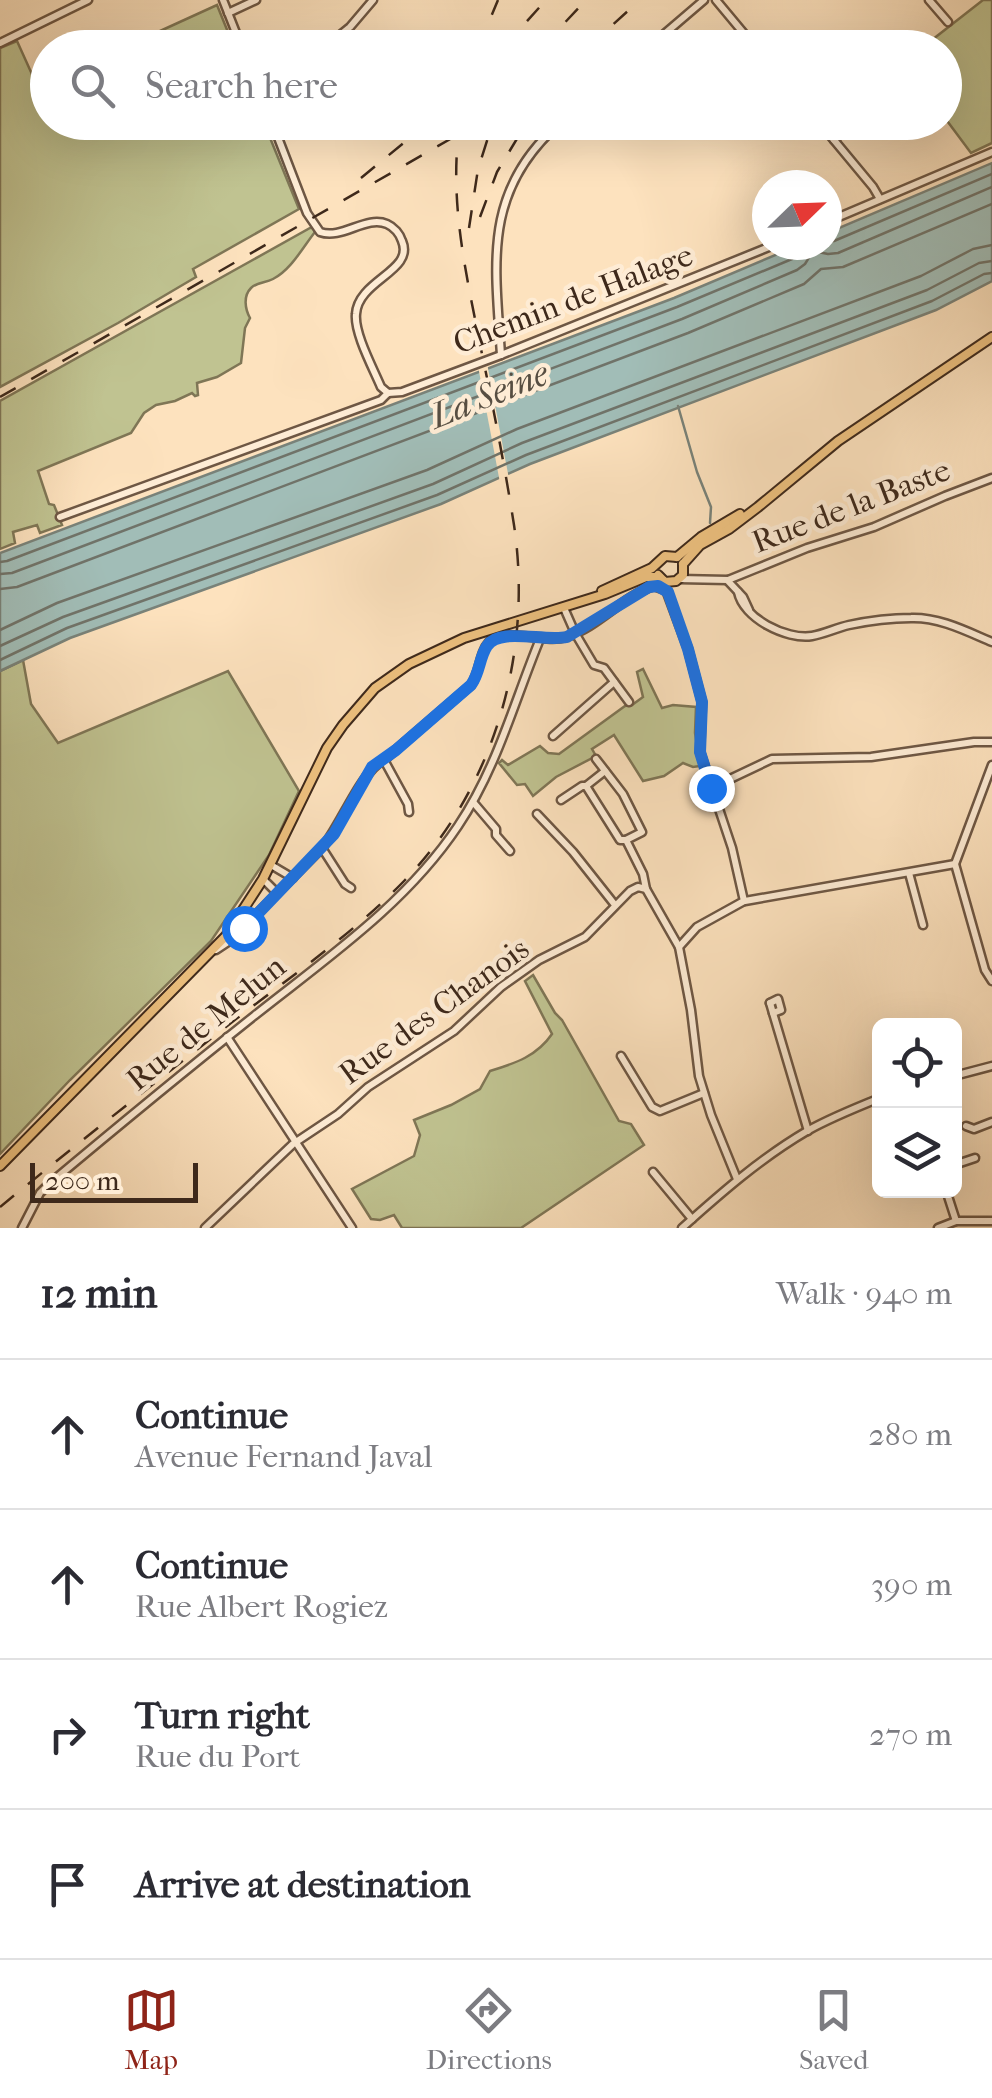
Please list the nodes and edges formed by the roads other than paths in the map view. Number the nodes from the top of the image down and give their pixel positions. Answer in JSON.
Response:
{"nodes":[{"id":1,"x":88,"y":0,"type":"edge"},
{"id":2,"x":222,"y":0,"type":"edge"},
{"id":3,"x":256,"y":0,"type":"edge"},
{"id":4,"x":373,"y":0,"type":"edge"},
{"id":5,"x":704,"y":0,"type":"edge"},
{"id":6,"x":716,"y":0,"type":"edge"},
{"id":7,"x":929,"y":0,"type":"edge"},
{"id":8,"x":228,"y":13,"type":"junction"},
{"id":9,"x":948,"y":22,"type":"dead end"},
{"id":10,"x":235,"y":30,"type":"edge"},
{"id":11,"x":345,"y":30,"type":"edge"},
{"id":12,"x":669,"y":30,"type":"edge"},
{"id":13,"x":741,"y":30,"type":"edge"},
{"id":14,"x":0,"y":42,"type":"edge"},
{"id":15,"x":279,"y":140,"type":"edge"},
{"id":16,"x":543,"y":140,"type":"edge"},
{"id":17,"x":834,"y":140,"type":"edge"},
{"id":18,"x":992,"y":152,"type":"edge"},
{"id":19,"x":880,"y":199,"type":"junction"},
{"id":20,"x":842,"y":215,"type":"edge"},
{"id":21,"x":752,"y":254,"type":"edge"},
{"id":22,"x":992,"y":336,"type":"edge"},
{"id":23,"x":502,"y":355,"type":"junction"},
{"id":24,"x":388,"y":393,"type":"junction"},
{"id":25,"x":992,"y":478,"type":"edge"},
{"id":26,"x":60,"y":518,"type":"dead end"},
{"id":27,"x":657,"y":565,"type":"junction"},
{"id":28,"x":676,"y":577,"type":"junction"},
{"id":29,"x":660,"y":578,"type":"junction"},
{"id":30,"x":728,"y":580,"type":"junction"},
{"id":31,"x":591,"y":599,"type":"junction"},
{"id":32,"x":564,"y":608,"type":"junction"},
{"id":33,"x":573,"y":630,"type":"junction"},
{"id":34,"x":540,"y":639,"type":"junction"},
{"id":35,"x":992,"y":642,"type":"edge"},
{"id":36,"x":614,"y":682,"type":"junction"},
{"id":37,"x":628,"y":702,"type":"dead end"},
{"id":38,"x":553,"y":736,"type":"dead end"},
{"id":39,"x":992,"y":742,"type":"edge"},
{"id":40,"x":596,"y":758,"type":"dead end"},
{"id":41,"x":384,"y":760,"type":"junction"},
{"id":42,"x":992,"y":766,"type":"edge"},
{"id":43,"x":605,"y":771,"type":"junction"},
{"id":44,"x":586,"y":786,"type":"junction"},
{"id":45,"x":711,"y":788,"type":"junction"},
{"id":46,"x":560,"y":800,"type":"dead end"},
{"id":47,"x":473,"y":802,"type":"junction"},
{"id":48,"x":409,"y":812,"type":"dead end"},
{"id":49,"x":538,"y":814,"type":"dead end"},
{"id":50,"x":626,"y":840,"type":"junction"},
{"id":51,"x":322,"y":848,"type":"junction"},
{"id":52,"x":510,"y":851,"type":"dead end"},
{"id":53,"x":955,"y":864,"type":"junction"},
{"id":54,"x":271,"y":865,"type":"junction"},
{"id":55,"x":909,"y":873,"type":"junction"},
{"id":56,"x":293,"y":878,"type":"junction"},
{"id":57,"x":264,"y":879,"type":"junction"},
{"id":58,"x":351,"y":888,"type":"dead end"},
{"id":59,"x":646,"y":889,"type":"junction"},
{"id":60,"x":278,"y":893,"type":"junction"},
{"id":61,"x":744,"y":901,"type":"junction"},
{"id":62,"x":615,"y":906,"type":"junction"},
{"id":63,"x":923,"y":924,"type":"dead end"},
{"id":64,"x":679,"y":947,"type":"junction"},
{"id":65,"x":210,"y":953,"type":"junction"},
{"id":66,"x":992,"y":981,"type":"edge"},
{"id":67,"x":773,"y":1013,"type":"dead end"},
{"id":68,"x":227,"y":1037,"type":"junction"},
{"id":69,"x":621,"y":1056,"type":"dead end"},
{"id":70,"x":992,"y":1066,"type":"edge"},
{"id":71,"x":962,"y":1074,"type":"edge"},
{"id":72,"x":704,"y":1093,"type":"junction"},
{"id":73,"x":872,"y":1102,"type":"edge"},
{"id":74,"x":992,"y":1122,"type":"edge"},
{"id":75,"x":966,"y":1126,"type":"dead end"},
{"id":76,"x":808,"y":1131,"type":"junction"},
{"id":77,"x":295,"y":1142,"type":"junction"},
{"id":78,"x":975,"y":1158,"type":"dead end"},
{"id":79,"x":962,"y":1162,"type":"edge"},
{"id":80,"x":0,"y":1166,"type":"edge"},
{"id":81,"x":653,"y":1172,"type":"dead end"},
{"id":82,"x":737,"y":1179,"type":"junction"},
{"id":83,"x":947,"y":1198,"type":"edge"},
{"id":84,"x":692,"y":1219,"type":"junction"},
{"id":85,"x":992,"y":1221,"type":"edge"},
{"id":86,"x":952,"y":1224,"type":"edge"},
{"id":87,"x":22,"y":1228,"type":"edge"},
{"id":88,"x":206,"y":1228,"type":"edge"},
{"id":89,"x":352,"y":1228,"type":"edge"},
{"id":90,"x":682,"y":1228,"type":"edge"},
{"id":91,"x":938,"y":1228,"type":"edge"}],
"edges":[{"from":1,"to":14,"type":"street"},
{"from":2,"to":8,"type":"street"},
{"from":3,"to":8,"type":"street"},
{"from":4,"to":11,"type":"street"},
{"from":5,"to":12,"type":"street"},
{"from":6,"to":13,"type":"street"},
{"from":7,"to":9,"type":"street"},
{"from":8,"to":10,"type":"street"},
{"from":15,"to":24,"type":"street"},
{"from":16,"to":23,"type":"street"},
{"from":17,"to":19,"type":"street"},
{"from":18,"to":19,"type":"street"},
{"from":19,"to":20,"type":"street"},
{"from":21,"to":23,"type":"street","name":"Chemin de Halage"},
{"from":22,"to":28,"type":"main road"},
{"from":23,"to":24,"type":"street","name":"Chemin de Halage"},
{"from":24,"to":26,"type":"street","name":"Chemin de Halage"},
{"from":25,"to":30,"type":"street","name":"Rue de la Baste"},
{"from":27,"to":28,"type":"main road"},
{"from":27,"to":29,"type":"main road"},
{"from":27,"to":31,"type":"main road"},
{"from":28,"to":29,"type":"main road"},
{"from":28,"to":30,"type":"street"},
{"from":28,"to":33,"type":"street"},
{"from":28,"to":45,"type":"street"},
{"from":29,"to":31,"type":"main road"},
{"from":30,"to":35,"type":"street"},
{"from":31,"to":32,"type":"main road"},
{"from":32,"to":33,"type":"street"},
{"from":32,"to":54,"type":"main road"},
{"from":33,"to":34,"type":"street"},
{"from":33,"to":36,"type":"street"},
{"from":34,"to":41,"type":"street"},
{"from":34,"to":47,"type":"street","name":"Rue de Melun"},
{"from":36,"to":37,"type":"street"},
{"from":36,"to":38,"type":"street"},
{"from":39,"to":45,"type":"street"},
{"from":40,"to":43,"type":"street"},
{"from":41,"to":48,"type":"street"},
{"from":41,"to":51,"type":"street"},
{"from":42,"to":53,"type":"street"},
{"from":43,"to":44,"type":"street"},
{"from":43,"to":50,"type":"street"},
{"from":44,"to":46,"type":"street"},
{"from":44,"to":50,"type":"street"},
{"from":45,"to":61,"type":"street"},
{"from":47,"to":52,"type":"street"},
{"from":47,"to":68,"type":"street","name":"Rue de Melun"},
{"from":49,"to":62,"type":"street"},
{"from":50,"to":59,"type":"street"},
{"from":51,"to":56,"type":"street"},
{"from":51,"to":58,"type":"street"},
{"from":53,"to":55,"type":"street"},
{"from":53,"to":66,"type":"street"},
{"from":54,"to":56,"type":"street"},
{"from":54,"to":57,"type":"main road"},
{"from":55,"to":61,"type":"street"},
{"from":55,"to":63,"type":"street"},
{"from":56,"to":60,"type":"street"},
{"from":57,"to":60,"type":"street"},
{"from":57,"to":65,"type":"main road"},
{"from":59,"to":62,"type":"street","name":"Rue des Chanois"},
{"from":59,"to":64,"type":"street"},
{"from":60,"to":65,"type":"street"},
{"from":61,"to":64,"type":"street"},
{"from":62,"to":77,"type":"street","name":"Rue des Chanois"},
{"from":64,"to":72,"type":"street"},
{"from":65,"to":80,"type":"main road"},
{"from":67,"to":76,"type":"street"},
{"from":68,"to":77,"type":"street"},
{"from":68,"to":87,"type":"street","name":"Rue de Melun"},
{"from":69,"to":72,"type":"street"},
{"from":70,"to":71,"type":"street"},
{"from":72,"to":82,"type":"street"},
{"from":73,"to":76,"type":"street"},
{"from":74,"to":75,"type":"street"},
{"from":76,"to":82,"type":"street"},
{"from":77,"to":88,"type":"street","name":"Rue des Chanois"},
{"from":77,"to":89,"type":"street"},
{"from":78,"to":79,"type":"street"},
{"from":81,"to":84,"type":"street"},
{"from":82,"to":84,"type":"street"},
{"from":83,"to":86,"type":"street"},
{"from":84,"to":90,"type":"street"},
{"from":85,"to":86,"type":"street"},
{"from":86,"to":91,"type":"street"}]}
